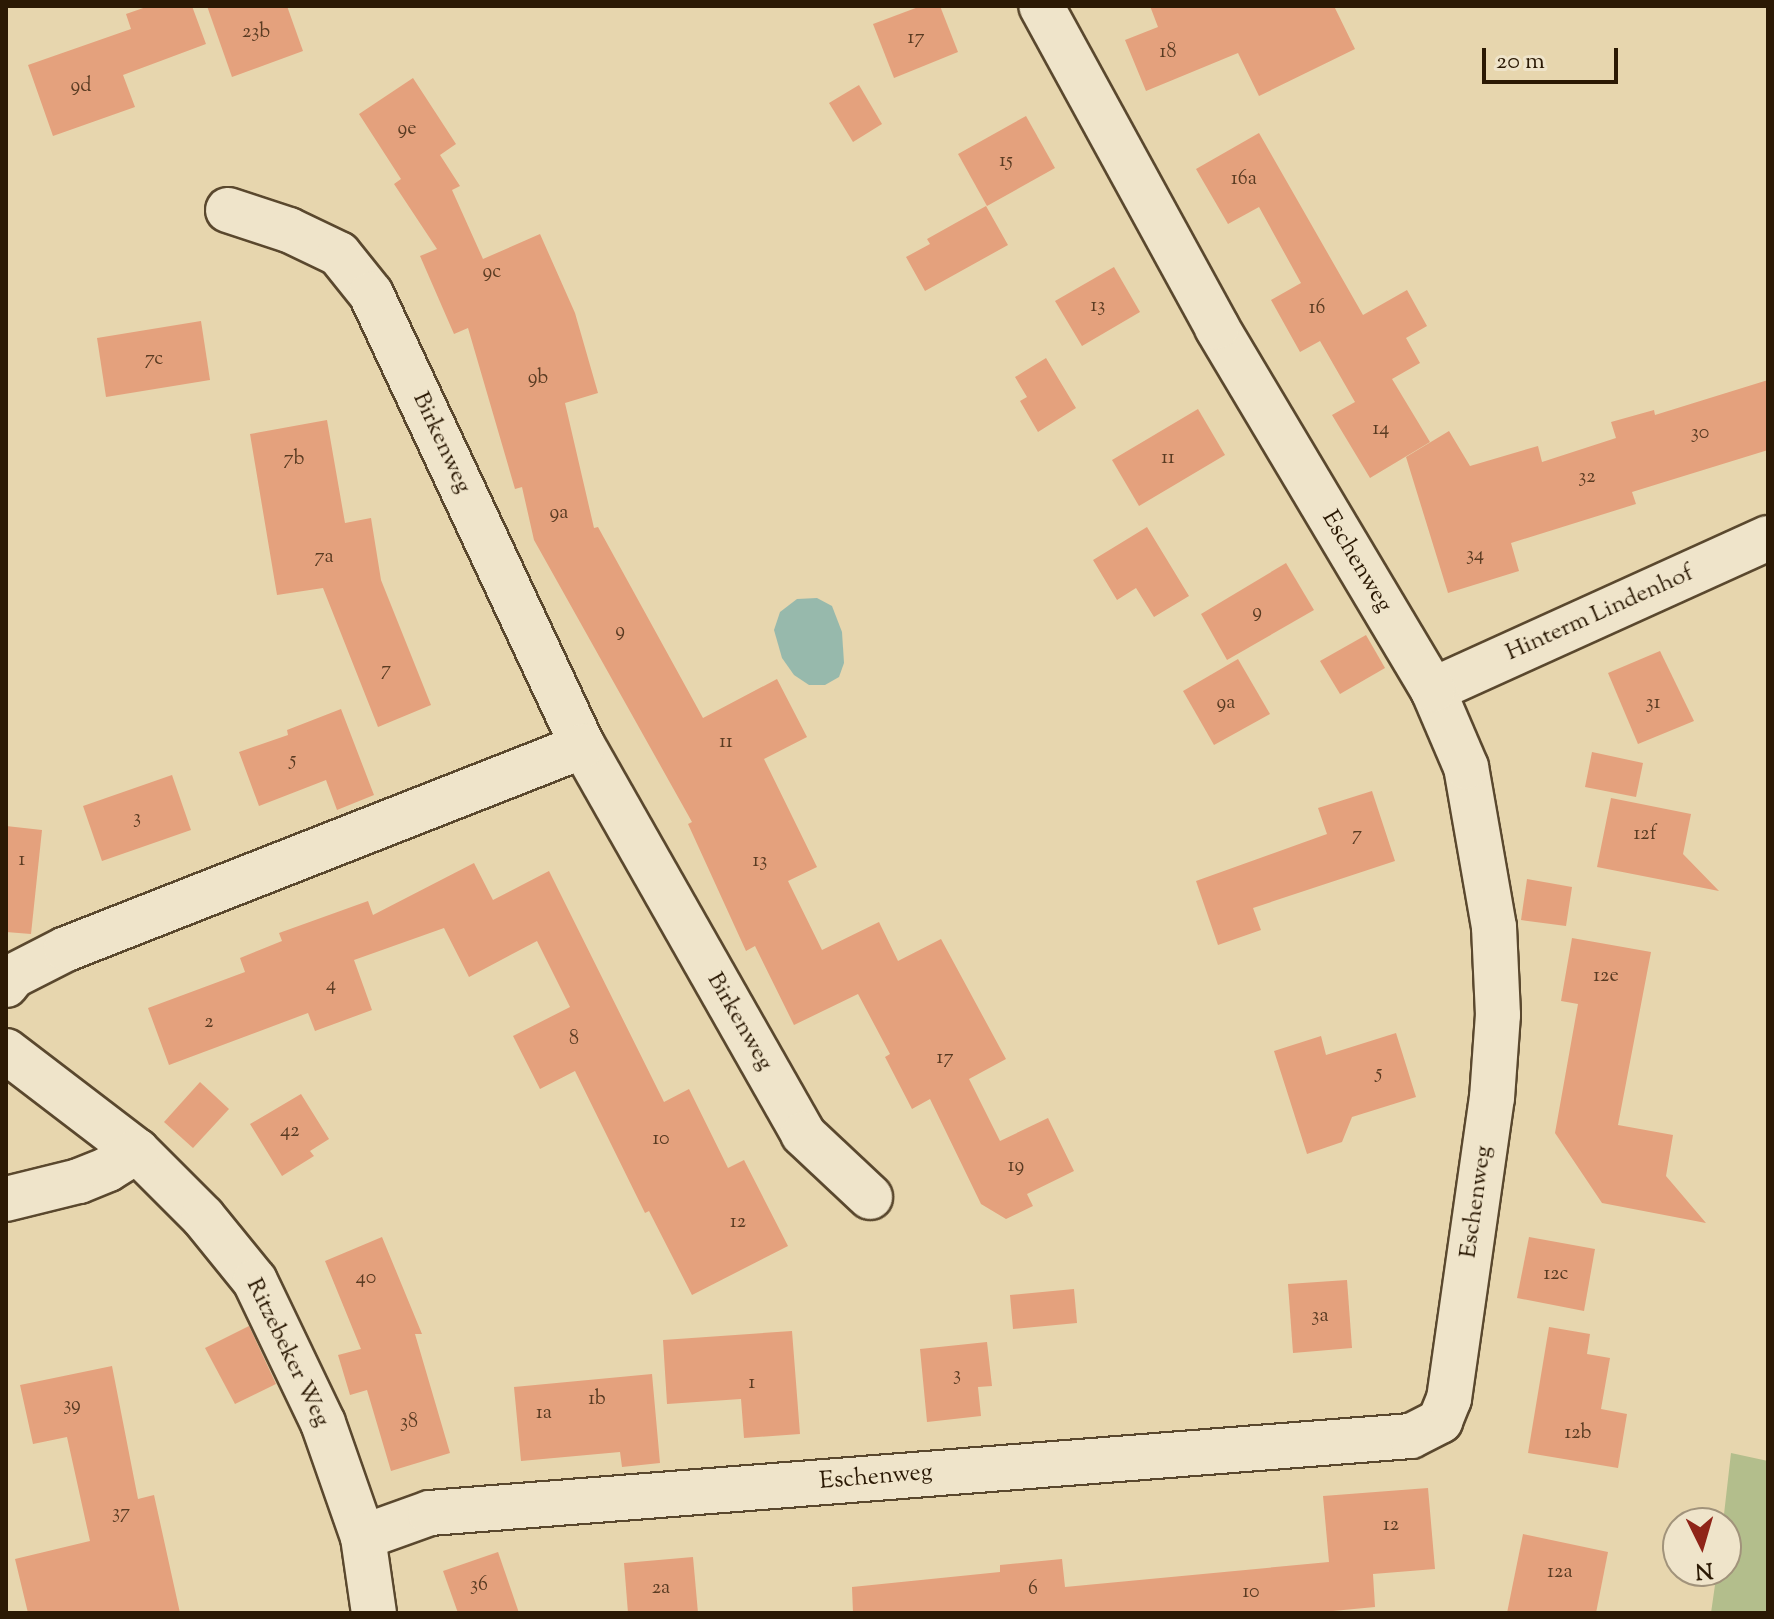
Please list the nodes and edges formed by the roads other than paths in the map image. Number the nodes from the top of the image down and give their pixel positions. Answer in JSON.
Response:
{"nodes":[{"id":1,"x":1041,"y":6,"type":"edge"},
{"id":2,"x":228,"y":210,"type":"dead end"},
{"id":3,"x":1768,"y":538,"type":"edge"},
{"id":4,"x":1433,"y":690,"type":"junction"},
{"id":5,"x":583,"y":746,"type":"junction"},
{"id":6,"x":6,"y":985,"type":"edge"},
{"id":7,"x":6,"y":1051,"type":"edge"},
{"id":8,"x":137,"y":1151,"type":"junction"},
{"id":9,"x":870,"y":1197,"type":"dead end"},
{"id":10,"x":6,"y":1199,"type":"edge"},
{"id":11,"x":363,"y":1537,"type":"junction"},
{"id":12,"x":374,"y":1613,"type":"edge"}],
"edges":[{"from":1,"to":4,"type":"street","name":"Eschenweg"},
{"from":2,"to":5,"type":"street","name":"Birkenweg"},
{"from":3,"to":4,"type":"street","name":"Hinterm Lindenhof"},
{"from":4,"to":11,"type":"street","name":"Eschenweg"},
{"from":5,"to":6,"type":"street"},
{"from":5,"to":9,"type":"street","name":"Birkenweg"},
{"from":7,"to":8,"type":"street","name":"Ritzebeker Weg"},
{"from":8,"to":10,"type":"street"},
{"from":8,"to":11,"type":"street","name":"Ritzebeker Weg"},
{"from":11,"to":12,"type":"street","name":"Ritzebeker Weg"}]}
